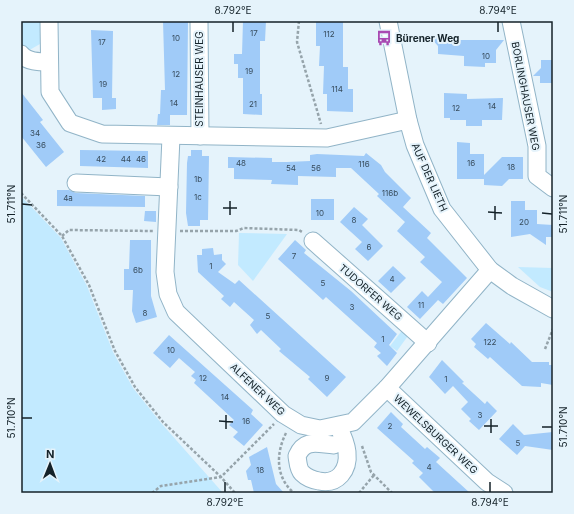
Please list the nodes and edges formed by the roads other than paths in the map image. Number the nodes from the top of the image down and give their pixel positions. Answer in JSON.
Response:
{"nodes":[{"id":1,"x":49,"y":21,"type":"edge"},
{"id":2,"x":199,"y":21,"type":"edge"},
{"id":3,"x":388,"y":21,"type":"edge"},
{"id":4,"x":511,"y":21,"type":"edge"},
{"id":5,"x":21,"y":54,"type":"edge"},
{"id":6,"x":48,"y":62,"type":"junction"},
{"id":7,"x":408,"y":120,"type":"junction"},
{"id":8,"x":200,"y":136,"type":"junction"},
{"id":9,"x":171,"y":137,"type":"junction"},
{"id":10,"x":76,"y":183,"type":"dead end"},
{"id":11,"x":169,"y":187,"type":"junction"},
{"id":12,"x":553,"y":188,"type":"edge"},
{"id":13,"x":313,"y":241,"type":"road end"},
{"id":14,"x":490,"y":270,"type":"junction"},
{"id":15,"x":553,"y":309,"type":"edge"},
{"id":16,"x":428,"y":343,"type":"junction"},
{"id":17,"x":387,"y":388,"type":"junction"},
{"id":18,"x":345,"y":424,"type":"junction"},
{"id":19,"x":334,"y":445,"type":"dead end"},
{"id":20,"x":504,"y":493,"type":"edge"}],
"edges":[{"from":1,"to":6,"type":"street"},
{"from":2,"to":8,"type":"street","name":"STEINHAUSER WEG"},
{"from":3,"to":7,"type":"street","name":"AUF DER LIETH"},
{"from":4,"to":12,"type":"street","name":"BORLINGHAUSER WEG"},
{"from":5,"to":6,"type":"street"},
{"from":6,"to":9,"type":"street"},
{"from":7,"to":8,"type":"street"},
{"from":7,"to":14,"type":"street","name":"AUF DER LIETH"},
{"from":8,"to":9,"type":"street"},
{"from":9,"to":11,"type":"street","name":"ALFENER WEG"},
{"from":10,"to":11,"type":"street"},
{"from":11,"to":18,"type":"street","name":"ALFENER WEG"},
{"from":13,"to":16,"type":"street","name":"TUDORFER WEG"},
{"from":14,"to":15,"type":"street","name":"AUF DER LIETH"},
{"from":14,"to":16,"type":"street"},
{"from":16,"to":17,"type":"street"},
{"from":17,"to":18,"type":"street"},
{"from":17,"to":20,"type":"street","name":"WEWELSBURGER WEG"},
{"from":18,"to":19,"type":"street"}]}
